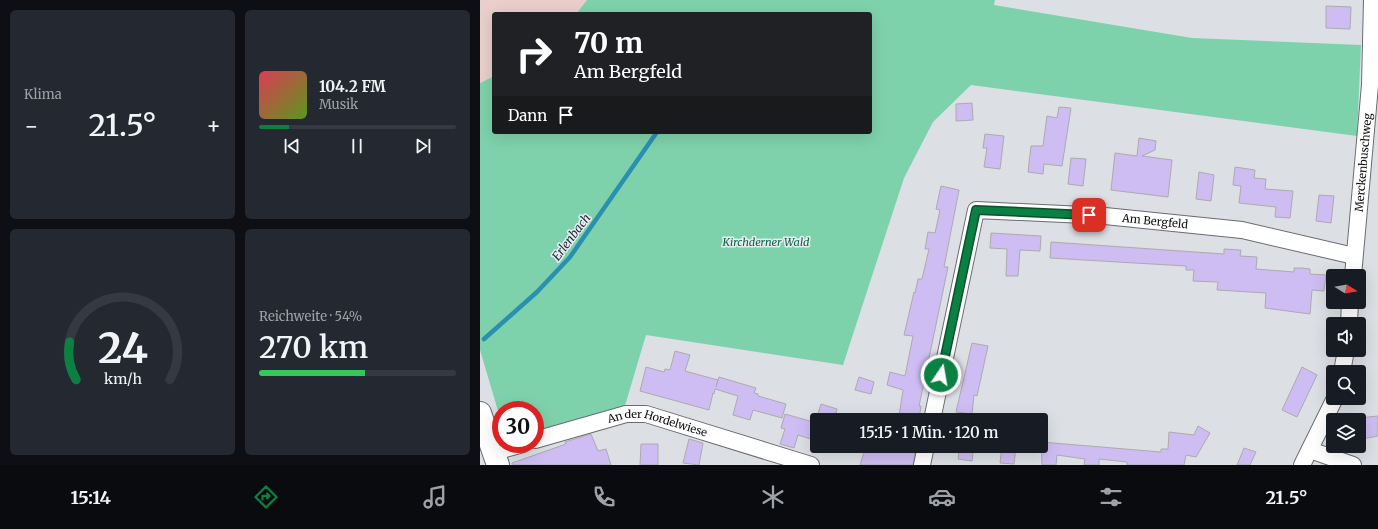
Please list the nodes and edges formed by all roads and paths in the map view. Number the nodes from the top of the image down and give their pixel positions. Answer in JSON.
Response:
{"nodes":[{"id":1,"x":1372,"y":0,"type":"edge"},
{"id":2,"x":1375,"y":37,"type":"edge"},
{"id":3,"x":1354,"y":256,"type":"junction"},
{"id":4,"x":1353,"y":269,"type":"edge"},
{"id":5,"x":1332,"y":405,"type":"edge"},
{"id":6,"x":480,"y":413,"type":"edge"},
{"id":7,"x":933,"y":413,"type":"edge"},
{"id":8,"x":544,"y":437,"type":"edge"},
{"id":9,"x":1310,"y":450,"type":"junction"},
{"id":10,"x":507,"y":453,"type":"edge"},
{"id":11,"x":925,"y":453,"type":"edge"},
{"id":12,"x":496,"y":459,"type":"edge"},
{"id":13,"x":778,"y":460,"type":"edge"},
{"id":14,"x":811,"y":465,"type":"edge"},
{"id":15,"x":922,"y":465,"type":"edge"},
{"id":16,"x":1302,"y":465,"type":"edge"},
{"id":17,"x":1354,"y":465,"type":"edge"}],
"edges":[{"from":1,"to":2,"type":"street","name":"Merckenbuschweg"},
{"from":2,"to":3,"type":"street","name":"Merckenbuschweg"},
{"from":3,"to":4,"type":"street","name":"Merckenbuschweg"},
{"from":3,"to":7,"type":"street","name":"Am Bergfeld"},
{"from":5,"to":9,"type":"street"},
{"from":6,"to":12,"type":"street"},
{"from":8,"to":13,"type":"street","name":"An der Hordelwiese"},
{"from":9,"to":16,"type":"street"},
{"from":9,"to":17,"type":"street"},
{"from":10,"to":12,"type":"street"},
{"from":11,"to":15,"type":"street"},
{"from":13,"to":14,"type":"street","name":"An der Hordelwiese"}]}
